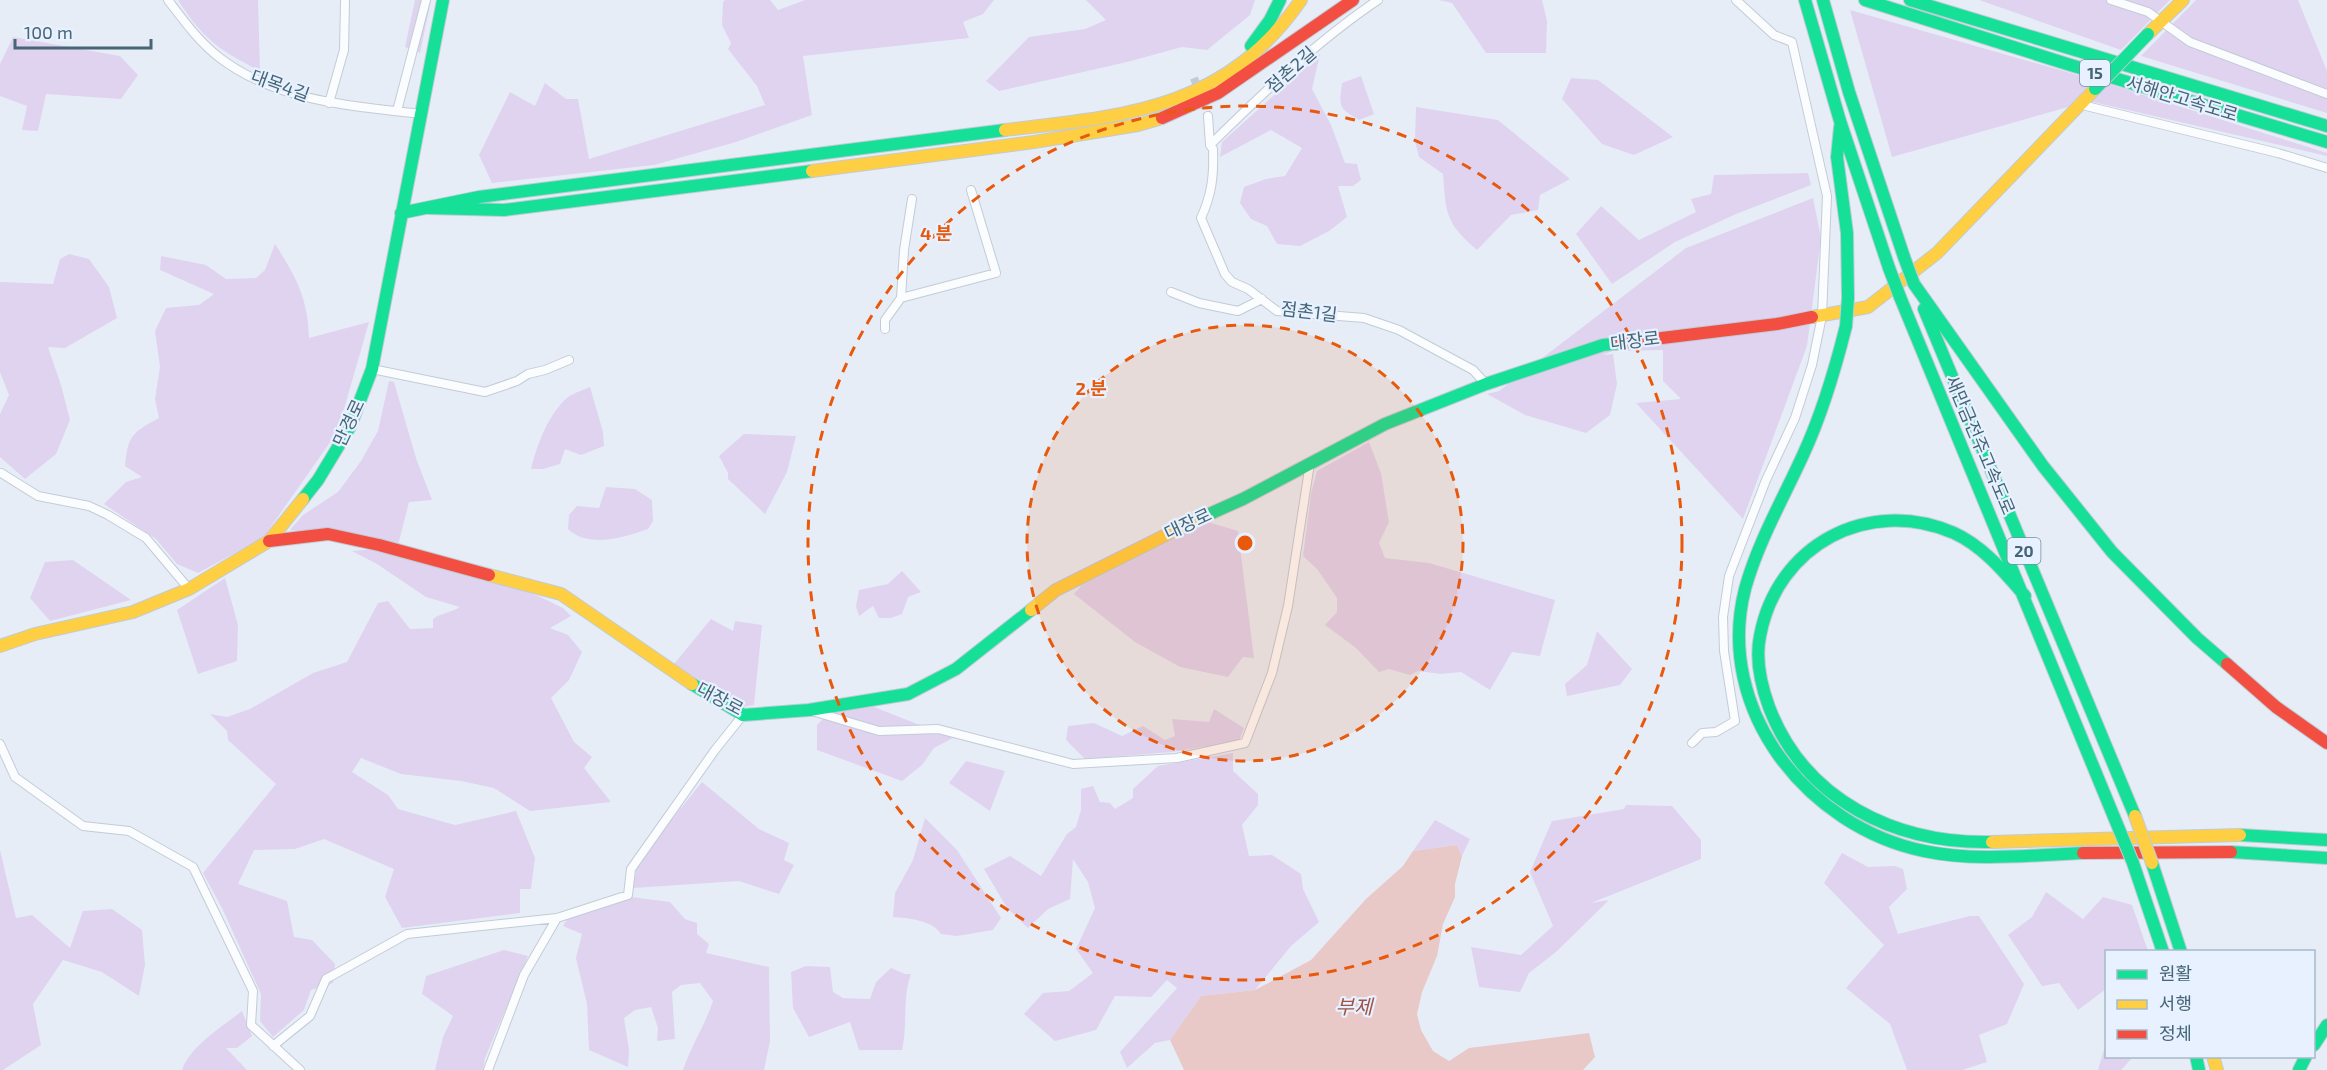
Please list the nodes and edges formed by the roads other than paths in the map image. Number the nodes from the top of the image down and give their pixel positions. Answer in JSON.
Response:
{"nodes":[{"id":1,"x":168,"y":0,"type":"edge"},
{"id":2,"x":426,"y":0,"type":"edge"},
{"id":3,"x":442,"y":0,"type":"edge"},
{"id":4,"x":1280,"y":0,"type":"edge"},
{"id":5,"x":1301,"y":0,"type":"edge"},
{"id":6,"x":1310,"y":0,"type":"edge"},
{"id":7,"x":1353,"y":0,"type":"edge"},
{"id":8,"x":1378,"y":0,"type":"edge"},
{"id":9,"x":1736,"y":0,"type":"edge"},
{"id":10,"x":1805,"y":0,"type":"edge"},
{"id":11,"x":1823,"y":0,"type":"edge"},
{"id":12,"x":1865,"y":0,"type":"edge"},
{"id":13,"x":1910,"y":0,"type":"edge"},
{"id":14,"x":2111,"y":0,"type":"edge"},
{"id":15,"x":2182,"y":0,"type":"edge"},
{"id":16,"x":345,"y":2,"type":"dead end"},
{"id":17,"x":2160,"y":22,"type":"junction"},
{"id":18,"x":1239,"y":79,"type":"junction"},
{"id":19,"x":1192,"y":92,"type":"junction"},
{"id":20,"x":2327,"y":94,"type":"edge"},
{"id":21,"x":329,"y":103,"type":"junction"},
{"id":22,"x":2078,"y":105,"type":"junction"},
{"id":23,"x":397,"y":111,"type":"junction"},
{"id":24,"x":422,"y":114,"type":"junction"},
{"id":25,"x":1208,"y":116,"type":"tunnel mouth"},
{"id":26,"x":1840,"y":121,"type":"junction"},
{"id":27,"x":2327,"y":126,"type":"edge"},
{"id":28,"x":2327,"y":142,"type":"edge"},
{"id":29,"x":1210,"y":146,"type":"junction"},
{"id":30,"x":2327,"y":168,"type":"edge"},
{"id":31,"x":970,"y":190,"type":"dead end"},
{"id":32,"x":912,"y":199,"type":"dead end"},
{"id":33,"x":428,"y":208,"type":"junction"},
{"id":34,"x":401,"y":213,"type":"junction"},
{"id":35,"x":1914,"y":284,"type":"junction"},
{"id":36,"x":1171,"y":292,"type":"dead end"},
{"id":37,"x":901,"y":298,"type":"junction"},
{"id":38,"x":1262,"y":299,"type":"junction"},
{"id":39,"x":1822,"y":316,"type":"junction"},
{"id":40,"x":885,"y":329,"type":"dead end"},
{"id":41,"x":569,"y":360,"type":"dead end"},
{"id":42,"x":372,"y":369,"type":"junction"},
{"id":43,"x":1486,"y":384,"type":"junction"},
{"id":44,"x":1310,"y":463,"type":"junction"},
{"id":45,"x":1,"y":473,"type":"edge"},
{"id":46,"x":269,"y":541,"type":"junction"},
{"id":47,"x":189,"y":589,"type":"junction"},
{"id":48,"x":2025,"y":596,"type":"junction"},
{"id":49,"x":0,"y":646,"type":"edge"},
{"id":50,"x":809,"y":710,"type":"junction"},
{"id":51,"x":743,"y":715,"type":"junction"},
{"id":52,"x":1692,"y":743,"type":"dead end"},
{"id":53,"x":2327,"y":743,"type":"edge"},
{"id":54,"x":0,"y":744,"type":"edge"},
{"id":55,"x":2327,"y":840,"type":"edge"},
{"id":56,"x":2327,"y":858,"type":"edge"},
{"id":57,"x":557,"y":918,"type":"junction"},
{"id":58,"x":2163,"y":950,"type":"edge"},
{"id":59,"x":2181,"y":950,"type":"edge"},
{"id":60,"x":2327,"y":1025,"type":"edge"},
{"id":61,"x":2315,"y":1042,"type":"edge"},
{"id":62,"x":273,"y":1046,"type":"junction"},
{"id":63,"x":300,"y":1070,"type":"edge"},
{"id":64,"x":488,"y":1070,"type":"edge"}],
"edges":[{"from":1,"to":21,"type":"street","name":"대목4길"},
{"from":2,"to":23,"type":"street"},
{"from":3,"to":24,"type":"main road","name":"만경로"},
{"from":4,"to":19,"type":"main road"},
{"from":5,"to":19,"type":"main road"},
{"from":6,"to":18,"type":"main road"},
{"from":7,"to":18,"type":"main road"},
{"from":8,"to":29,"type":"street","name":"점촌2길"},
{"from":9,"to":39,"type":"street"},
{"from":10,"to":26,"type":"main road","name":"새만금전주고속도로","number":"20"},
{"from":11,"to":35,"type":"main road","name":"새만금전주고속도로","number":"20","bridge":true},
{"from":12,"to":28,"type":"main road","name":"서해안고속도로","number":"15"},
{"from":13,"to":27,"type":"main road","name":"서해안고속도로","number":"15"},
{"from":14,"to":17,"type":"street"},
{"from":15,"to":17,"type":"main road","name":"대장로"},
{"from":16,"to":21,"type":"street"},
{"from":17,"to":20,"type":"street"},
{"from":17,"to":22,"type":"main road","name":"대장로","bridge":true},
{"from":18,"to":33,"type":"main road"},
{"from":19,"to":33,"type":"main road"},
{"from":21,"to":23,"type":"street","name":"대목4길"},
{"from":22,"to":30,"type":"street"},
{"from":22,"to":39,"type":"main road","name":"대장로"},
{"from":23,"to":24,"type":"street","name":"대목4길"},
{"from":24,"to":34,"type":"main road","name":"만경로"},
{"from":25,"to":29,"type":"street","name":"점촌1길"},
{"from":26,"to":48,"type":"main road","name":"새만금전주고속도로","number":"20","bridge":true},
{"from":26,"to":56,"type":"main road","bridge":true},
{"from":29,"to":38,"type":"street","name":"점촌1길"},
{"from":31,"to":37,"type":"street"},
{"from":32,"to":37,"type":"street"},
{"from":33,"to":34,"type":"main road"},
{"from":34,"to":42,"type":"main road","name":"만경로"},
{"from":35,"to":53,"type":"main road"},
{"from":35,"to":59,"type":"main road","name":"새만금전주고속도로","number":"20","bridge":true},
{"from":36,"to":38,"type":"street"},
{"from":37,"to":40,"type":"street"},
{"from":38,"to":43,"type":"street","name":"점촌1길"},
{"from":39,"to":43,"type":"main road","name":"대장로"},
{"from":39,"to":52,"type":"street"},
{"from":41,"to":42,"type":"street"},
{"from":42,"to":46,"type":"main road","name":"만경로"},
{"from":43,"to":44,"type":"main road","name":"대장로"},
{"from":44,"to":50,"type":"main road","name":"대장로"},
{"from":44,"to":50,"type":"street"},
{"from":45,"to":47,"type":"street"},
{"from":46,"to":47,"type":"main road","name":"만경로"},
{"from":46,"to":51,"type":"main road","name":"대장로"},
{"from":47,"to":49,"type":"main road","name":"만경로"},
{"from":48,"to":55,"type":"main road"},
{"from":48,"to":58,"type":"main road","name":"새만금전주고속도로","number":"20","bridge":true},
{"from":50,"to":51,"type":"main road","name":"대장로"},
{"from":51,"to":57,"type":"street"},
{"from":54,"to":62,"type":"street"},
{"from":57,"to":62,"type":"street"},
{"from":57,"to":64,"type":"street"},
{"from":60,"to":61,"type":"main road"},
{"from":62,"to":63,"type":"street"}]}
